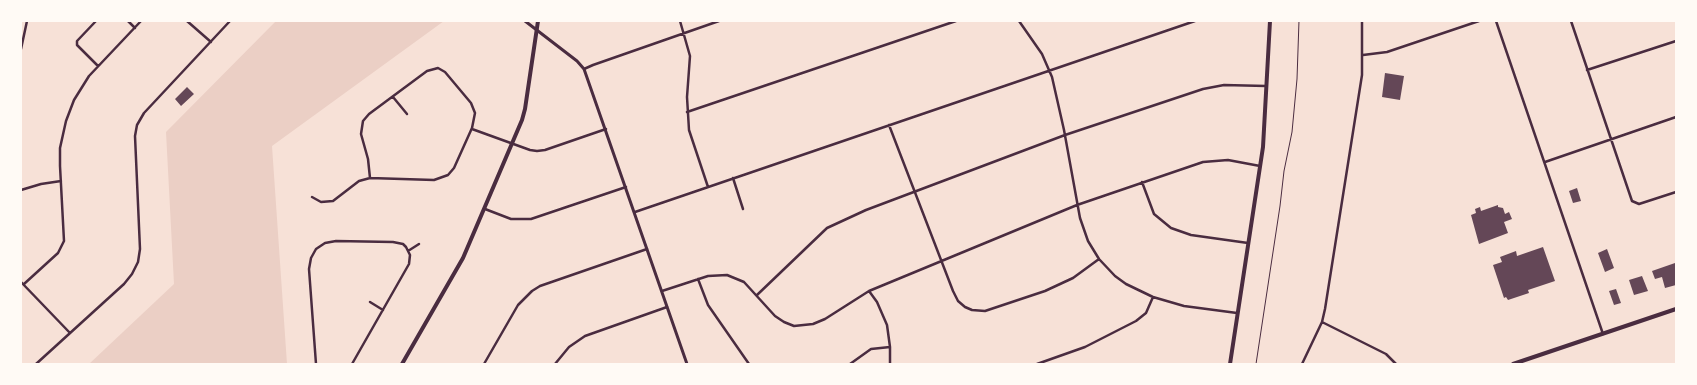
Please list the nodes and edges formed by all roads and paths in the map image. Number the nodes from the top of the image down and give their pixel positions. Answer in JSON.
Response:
{"nodes":[{"id":1,"x":27,"y":21,"type":"edge"},
{"id":2,"x":96,"y":21,"type":"edge"},
{"id":3,"x":128,"y":21,"type":"edge"},
{"id":4,"x":141,"y":21,"type":"edge"},
{"id":5,"x":186,"y":21,"type":"edge"},
{"id":6,"x":230,"y":21,"type":"edge"},
{"id":7,"x":525,"y":21,"type":"edge"},
{"id":8,"x":538,"y":21,"type":"edge"},
{"id":9,"x":680,"y":21,"type":"edge"},
{"id":10,"x":719,"y":21,"type":"edge"},
{"id":11,"x":956,"y":21,"type":"edge"},
{"id":12,"x":1019,"y":21,"type":"edge"},
{"id":13,"x":1195,"y":21,"type":"edge"},
{"id":14,"x":1270,"y":21,"type":"edge"},
{"id":15,"x":1299,"y":21,"type":"edge"},
{"id":16,"x":1362,"y":21,"type":"edge"},
{"id":17,"x":1479,"y":21,"type":"edge"},
{"id":18,"x":1496,"y":21,"type":"edge"},
{"id":19,"x":1571,"y":21,"type":"edge"},
{"id":20,"x":135,"y":28,"type":"junction"},
{"id":21,"x":538,"y":31,"type":"junction"},
{"id":22,"x":684,"y":33,"type":"junction"},
{"id":23,"x":1676,"y":41,"type":"edge"},
{"id":24,"x":211,"y":42,"type":"junction"},
{"id":25,"x":21,"y":49,"type":"edge"},
{"id":26,"x":1362,"y":55,"type":"junction"},
{"id":27,"x":438,"y":62,"type":"dead end"},
{"id":28,"x":98,"y":66,"type":"junction"},
{"id":29,"x":438,"y":68,"type":"junction"},
{"id":30,"x":584,"y":69,"type":"junction"},
{"id":31,"x":1587,"y":70,"type":"junction"},
{"id":32,"x":1050,"y":71,"type":"junction"},
{"id":33,"x":1267,"y":86,"type":"junction"},
{"id":34,"x":393,"y":97,"type":"junction"},
{"id":35,"x":687,"y":112,"type":"junction"},
{"id":36,"x":406,"y":114,"type":"dead end"},
{"id":37,"x":1676,"y":117,"type":"edge"},
{"id":38,"x":889,"y":125,"type":"junction"},
{"id":39,"x":472,"y":128,"type":"junction"},
{"id":40,"x":606,"y":129,"type":"junction"},
{"id":41,"x":1065,"y":135,"type":"junction"},
{"id":42,"x":1611,"y":138,"type":"junction"},
{"id":43,"x":512,"y":144,"type":"junction"},
{"id":44,"x":1544,"y":162,"type":"junction"},
{"id":45,"x":1260,"y":166,"type":"junction"},
{"id":46,"x":370,"y":178,"type":"junction"},
{"id":47,"x":733,"y":178,"type":"junction"},
{"id":48,"x":61,"y":182,"type":"junction"},
{"id":49,"x":1142,"y":182,"type":"junction"},
{"id":50,"x":708,"y":186,"type":"junction"},
{"id":51,"x":626,"y":187,"type":"junction"},
{"id":52,"x":21,"y":190,"type":"edge"},
{"id":53,"x":915,"y":192,"type":"junction"},
{"id":54,"x":1676,"y":192,"type":"edge"},
{"id":55,"x":312,"y":197,"type":"dead end"},
{"id":56,"x":1077,"y":205,"type":"junction"},
{"id":57,"x":484,"y":208,"type":"junction"},
{"id":58,"x":743,"y":209,"type":"dead end"},
{"id":59,"x":635,"y":212,"type":"junction"},
{"id":60,"x":1248,"y":243,"type":"junction"},
{"id":61,"x":419,"y":244,"type":"dead end"},
{"id":62,"x":647,"y":248,"type":"junction"},
{"id":63,"x":408,"y":250,"type":"junction"},
{"id":64,"x":1099,"y":259,"type":"junction"},
{"id":65,"x":940,"y":260,"type":"junction"},
{"id":66,"x":698,"y":279,"type":"junction"},
{"id":67,"x":23,"y":283,"type":"edge"},
{"id":68,"x":662,"y":291,"type":"junction"},
{"id":69,"x":869,"y":291,"type":"junction"},
{"id":70,"x":757,"y":295,"type":"junction"},
{"id":71,"x":1153,"y":297,"type":"junction"},
{"id":72,"x":370,"y":302,"type":"dead end"},
{"id":73,"x":667,"y":307,"type":"junction"},
{"id":74,"x":1676,"y":309,"type":"edge"},
{"id":75,"x":383,"y":310,"type":"junction"},
{"id":76,"x":1237,"y":313,"type":"junction"},
{"id":77,"x":1322,"y":322,"type":"junction"},
{"id":78,"x":70,"y":333,"type":"junction"},
{"id":79,"x":1603,"y":334,"type":"junction"},
{"id":80,"x":890,"y":347,"type":"junction"},
{"id":81,"x":485,"y":362,"type":"edge"},
{"id":82,"x":36,"y":364,"type":"edge"},
{"id":83,"x":316,"y":364,"type":"edge"},
{"id":84,"x":352,"y":364,"type":"edge"},
{"id":85,"x":402,"y":364,"type":"edge"},
{"id":86,"x":490,"y":364,"type":"edge"},
{"id":87,"x":555,"y":364,"type":"edge"},
{"id":88,"x":687,"y":364,"type":"edge"},
{"id":89,"x":749,"y":364,"type":"edge"},
{"id":90,"x":850,"y":364,"type":"edge"},
{"id":91,"x":890,"y":364,"type":"edge"},
{"id":92,"x":1037,"y":364,"type":"edge"},
{"id":93,"x":1230,"y":364,"type":"edge"},
{"id":94,"x":1256,"y":364,"type":"edge"},
{"id":95,"x":1302,"y":364,"type":"edge"},
{"id":96,"x":1396,"y":364,"type":"edge"},
{"id":97,"x":1514,"y":364,"type":"edge"}],
"edges":[{"from":1,"to":25,"type":"street"},
{"from":2,"to":28,"type":"street"},
{"from":3,"to":20,"type":"street"},
{"from":4,"to":20,"type":"street"},
{"from":5,"to":24,"type":"street"},
{"from":6,"to":24,"type":"street"},
{"from":7,"to":21,"type":"street"},
{"from":8,"to":21,"type":"main road"},
{"from":9,"to":22,"type":"street"},
{"from":10,"to":22,"type":"street"},
{"from":11,"to":35,"type":"street"},
{"from":12,"to":32,"type":"street"},
{"from":13,"to":32,"type":"street"},
{"from":14,"to":33,"type":"main road"},
{"from":15,"to":94,"type":"path"},
{"from":16,"to":26,"type":"street"},
{"from":17,"to":26,"type":"street"},
{"from":18,"to":44,"type":"street"},
{"from":19,"to":31,"type":"street"},
{"from":20,"to":28,"type":"street"},
{"from":21,"to":30,"type":"street"},
{"from":21,"to":43,"type":"main road"},
{"from":22,"to":30,"type":"street"},
{"from":22,"to":35,"type":"street"},
{"from":23,"to":31,"type":"street"},
{"from":24,"to":78,"type":"street"},
{"from":26,"to":77,"type":"street"},
{"from":27,"to":29,"type":"street"},
{"from":28,"to":48,"type":"street"},
{"from":29,"to":34,"type":"street"},
{"from":29,"to":39,"type":"street"},
{"from":30,"to":40,"type":"street"},
{"from":31,"to":42,"type":"street"},
{"from":32,"to":38,"type":"street"},
{"from":32,"to":41,"type":"street"},
{"from":33,"to":41,"type":"street"},
{"from":33,"to":45,"type":"main road"},
{"from":34,"to":36,"type":"street"},
{"from":34,"to":46,"type":"street"},
{"from":35,"to":50,"type":"street"},
{"from":37,"to":42,"type":"street"},
{"from":38,"to":47,"type":"street"},
{"from":38,"to":53,"type":"street"},
{"from":39,"to":43,"type":"street"},
{"from":39,"to":46,"type":"street"},
{"from":40,"to":43,"type":"street"},
{"from":40,"to":51,"type":"street"},
{"from":41,"to":53,"type":"street"},
{"from":41,"to":56,"type":"street"},
{"from":42,"to":44,"type":"street"},
{"from":42,"to":54,"type":"street"},
{"from":43,"to":57,"type":"main road"},
{"from":44,"to":79,"type":"street"},
{"from":45,"to":49,"type":"street"},
{"from":45,"to":60,"type":"main road"},
{"from":46,"to":55,"type":"street"},
{"from":47,"to":50,"type":"street"},
{"from":47,"to":58,"type":"street"},
{"from":48,"to":52,"type":"street"},
{"from":48,"to":67,"type":"street"},
{"from":49,"to":56,"type":"street"},
{"from":49,"to":60,"type":"street"},
{"from":50,"to":59,"type":"street"},
{"from":51,"to":57,"type":"street"},
{"from":51,"to":59,"type":"street"},
{"from":53,"to":65,"type":"street"},
{"from":53,"to":70,"type":"street"},
{"from":56,"to":64,"type":"street"},
{"from":56,"to":65,"type":"street"},
{"from":57,"to":85,"type":"main road"},
{"from":59,"to":62,"type":"street"},
{"from":60,"to":76,"type":"main road"},
{"from":61,"to":63,"type":"street"},
{"from":62,"to":68,"type":"street"},
{"from":62,"to":81,"type":"street"},
{"from":63,"to":75,"type":"street"},
{"from":63,"to":83,"type":"street"},
{"from":64,"to":65,"type":"street"},
{"from":64,"to":71,"type":"street"},
{"from":65,"to":69,"type":"street"},
{"from":66,"to":68,"type":"street"},
{"from":66,"to":70,"type":"street"},
{"from":66,"to":89,"type":"street"},
{"from":67,"to":78,"type":"street"},
{"from":68,"to":73,"type":"street"},
{"from":69,"to":70,"type":"street"},
{"from":69,"to":80,"type":"street"},
{"from":71,"to":76,"type":"street"},
{"from":71,"to":92,"type":"street"},
{"from":72,"to":75,"type":"street"},
{"from":73,"to":87,"type":"street"},
{"from":73,"to":88,"type":"street"},
{"from":74,"to":79,"type":"main road"},
{"from":75,"to":84,"type":"street"},
{"from":76,"to":93,"type":"main road"},
{"from":77,"to":95,"type":"street"},
{"from":77,"to":96,"type":"street"},
{"from":78,"to":82,"type":"street"},
{"from":79,"to":97,"type":"main road"},
{"from":80,"to":90,"type":"street"},
{"from":80,"to":91,"type":"street"},
{"from":81,"to":86,"type":"street"}]}
